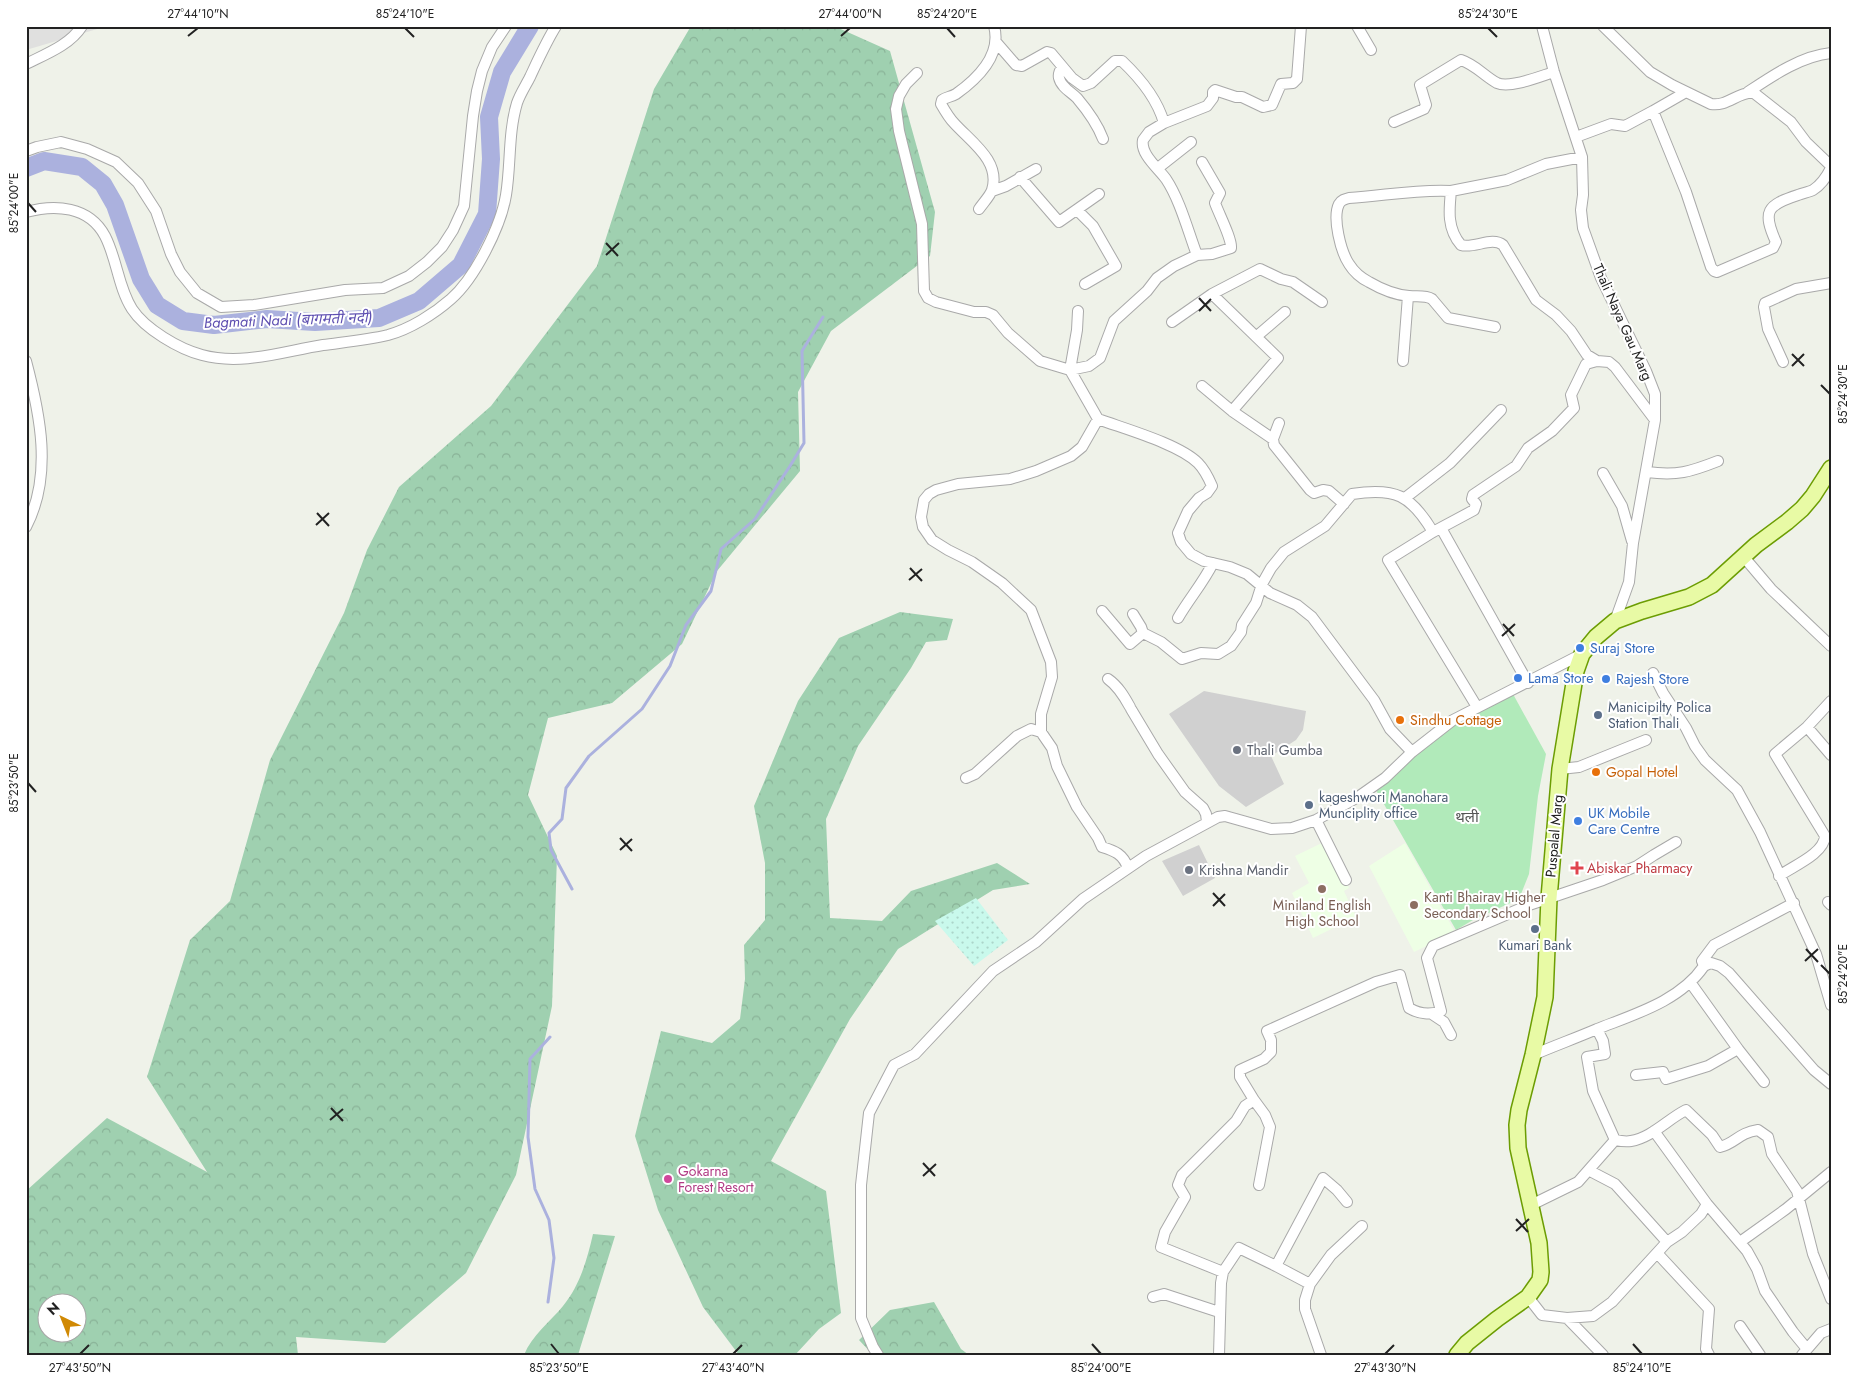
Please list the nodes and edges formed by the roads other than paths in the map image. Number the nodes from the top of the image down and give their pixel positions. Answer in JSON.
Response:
{"nodes":[{"id":1,"x":82,"y":26,"type":"edge"},
{"id":2,"x":506,"y":26,"type":"edge"},
{"id":3,"x":556,"y":26,"type":"edge"},
{"id":4,"x":994,"y":26,"type":"edge"},
{"id":5,"x":1301,"y":26,"type":"edge"},
{"id":6,"x":1357,"y":26,"type":"edge"},
{"id":7,"x":1542,"y":26,"type":"edge"},
{"id":8,"x":1603,"y":26,"type":"edge"},
{"id":9,"x":996,"y":42,"type":"junction"},
{"id":10,"x":1371,"y":50,"type":"dead end"},
{"id":11,"x":1831,"y":53,"type":"edge"},
{"id":12,"x":26,"y":64,"type":"edge"},
{"id":13,"x":1062,"y":67,"type":"junction"},
{"id":14,"x":1554,"y":72,"type":"junction"},
{"id":15,"x":917,"y":73,"type":"dead end"},
{"id":16,"x":1686,"y":92,"type":"junction"},
{"id":17,"x":1748,"y":92,"type":"junction"},
{"id":18,"x":1653,"y":111,"type":"junction"},
{"id":19,"x":1164,"y":122,"type":"junction"},
{"id":20,"x":1394,"y":122,"type":"dead end"},
{"id":21,"x":1576,"y":137,"type":"junction"},
{"id":22,"x":1103,"y":139,"type":"dead end"},
{"id":23,"x":1191,"y":142,"type":"dead end"},
{"id":24,"x":26,"y":151,"type":"edge"},
{"id":25,"x":1582,"y":157,"type":"junction"},
{"id":26,"x":1202,"y":162,"type":"dead end"},
{"id":27,"x":1831,"y":167,"type":"edge"},
{"id":28,"x":1158,"y":168,"type":"junction"},
{"id":29,"x":1036,"y":169,"type":"dead end"},
{"id":30,"x":1020,"y":178,"type":"junction"},
{"id":31,"x":992,"y":191,"type":"junction"},
{"id":32,"x":1452,"y":191,"type":"junction"},
{"id":33,"x":1099,"y":194,"type":"dead end"},
{"id":34,"x":979,"y":209,"type":"dead end"},
{"id":35,"x":1077,"y":210,"type":"junction"},
{"id":36,"x":26,"y":212,"type":"edge"},
{"id":37,"x":1197,"y":255,"type":"junction"},
{"id":38,"x":1831,"y":283,"type":"edge"},
{"id":39,"x":1085,"y":284,"type":"dead end"},
{"id":40,"x":1212,"y":294,"type":"junction"},
{"id":41,"x":1408,"y":296,"type":"junction"},
{"id":42,"x":1322,"y":302,"type":"dead end"},
{"id":43,"x":1078,"y":311,"type":"dead end"},
{"id":44,"x":1285,"y":312,"type":"dead end"},
{"id":45,"x":1172,"y":322,"type":"dead end"},
{"id":46,"x":1495,"y":327,"type":"dead end"},
{"id":47,"x":1258,"y":336,"type":"junction"},
{"id":48,"x":26,"y":361,"type":"edge"},
{"id":49,"x":1403,"y":361,"type":"dead end"},
{"id":50,"x":1597,"y":361,"type":"junction"},
{"id":51,"x":1783,"y":362,"type":"dead end"},
{"id":52,"x":1070,"y":370,"type":"junction"},
{"id":53,"x":1202,"y":386,"type":"dead end"},
{"id":54,"x":1501,"y":410,"type":"dead end"},
{"id":55,"x":1232,"y":411,"type":"junction"},
{"id":56,"x":1098,"y":419,"type":"junction"},
{"id":57,"x":1655,"y":420,"type":"junction"},
{"id":58,"x":1279,"y":423,"type":"dead end"},
{"id":59,"x":1273,"y":439,"type":"junction"},
{"id":60,"x":1718,"y":460,"type":"dead end"},
{"id":61,"x":1831,"y":468,"type":"edge"},
{"id":62,"x":1647,"y":472,"type":"junction"},
{"id":63,"x":1603,"y":473,"type":"dead end"},
{"id":64,"x":1405,"y":498,"type":"junction"},
{"id":65,"x":1344,"y":504,"type":"junction"},
{"id":66,"x":26,"y":527,"type":"edge"},
{"id":67,"x":1437,"y":530,"type":"junction"},
{"id":68,"x":1633,"y":543,"type":"junction"},
{"id":69,"x":1743,"y":556,"type":"junction"},
{"id":70,"x":1213,"y":563,"type":"junction"},
{"id":71,"x":1262,"y":584,"type":"junction"},
{"id":72,"x":1102,"y":610,"type":"dead end"},
{"id":73,"x":1133,"y":614,"type":"dead end"},
{"id":74,"x":1178,"y":618,"type":"dead end"},
{"id":75,"x":1615,"y":621,"type":"junction"},
{"id":76,"x":1142,"y":633,"type":"junction"},
{"id":77,"x":1831,"y":646,"type":"edge"},
{"id":78,"x":1582,"y":654,"type":"junction"},
{"id":79,"x":1653,"y":673,"type":"dead end"},
{"id":80,"x":1108,"y":679,"type":"dead end"},
{"id":81,"x":1528,"y":683,"type":"junction"},
{"id":82,"x":1831,"y":701,"type":"edge"},
{"id":83,"x":1477,"y":707,"type":"junction"},
{"id":84,"x":1807,"y":727,"type":"junction"},
{"id":85,"x":1041,"y":732,"type":"junction"},
{"id":86,"x":1646,"y":740,"type":"dead end"},
{"id":87,"x":1412,"y":752,"type":"junction"},
{"id":88,"x":1831,"y":755,"type":"edge"},
{"id":89,"x":1560,"y":769,"type":"junction"},
{"id":90,"x":966,"y":778,"type":"dead end"},
{"id":91,"x":1316,"y":820,"type":"junction"},
{"id":92,"x":1207,"y":822,"type":"junction"},
{"id":93,"x":1676,"y":842,"type":"dead end"},
{"id":94,"x":1128,"y":868,"type":"junction"},
{"id":95,"x":1779,"y":876,"type":"junction"},
{"id":96,"x":1346,"y":880,"type":"dead end"},
{"id":97,"x":1549,"y":898,"type":"junction"},
{"id":98,"x":1794,"y":903,"type":"junction"},
{"id":99,"x":1831,"y":958,"type":"edge"},
{"id":100,"x":1820,"y":962,"type":"junction"},
{"id":101,"x":1704,"y":966,"type":"junction"},
{"id":102,"x":1690,"y":982,"type":"junction"},
{"id":103,"x":1831,"y":1005,"type":"edge"},
{"id":104,"x":1432,"y":1014,"type":"junction"},
{"id":105,"x":1598,"y":1029,"type":"junction"},
{"id":106,"x":1451,"y":1035,"type":"dead end"},
{"id":107,"x":1738,"y":1049,"type":"junction"},
{"id":108,"x":1533,"y":1055,"type":"junction"},
{"id":109,"x":1636,"y":1076,"type":"dead end"},
{"id":110,"x":1764,"y":1082,"type":"dead end"},
{"id":111,"x":1831,"y":1084,"type":"edge"},
{"id":112,"x":1254,"y":1100,"type":"junction"},
{"id":113,"x":1654,"y":1131,"type":"junction"},
{"id":114,"x":1615,"y":1140,"type":"junction"},
{"id":115,"x":1592,"y":1172,"type":"dead end"},
{"id":116,"x":1831,"y":1172,"type":"edge"},
{"id":117,"x":1259,"y":1186,"type":"dead end"},
{"id":118,"x":1799,"y":1198,"type":"junction"},
{"id":119,"x":1347,"y":1202,"type":"dead end"},
{"id":120,"x":1707,"y":1204,"type":"junction"},
{"id":121,"x":1531,"y":1205,"type":"junction"},
{"id":122,"x":1362,"y":1226,"type":"dead end"},
{"id":123,"x":1667,"y":1242,"type":"junction"},
{"id":124,"x":1740,"y":1242,"type":"junction"},
{"id":125,"x":1657,"y":1253,"type":"junction"},
{"id":126,"x":1276,"y":1266,"type":"junction"},
{"id":127,"x":1223,"y":1272,"type":"junction"},
{"id":128,"x":1310,"y":1284,"type":"junction"},
{"id":129,"x":1152,"y":1297,"type":"dead end"},
{"id":130,"x":1528,"y":1297,"type":"junction"},
{"id":131,"x":1831,"y":1299,"type":"edge"},
{"id":132,"x":1219,"y":1312,"type":"junction"},
{"id":133,"x":1566,"y":1318,"type":"junction"},
{"id":134,"x":1740,"y":1326,"type":"dead end"},
{"id":135,"x":1831,"y":1329,"type":"edge"},
{"id":136,"x":1804,"y":1352,"type":"edge"},
{"id":137,"x":878,"y":1355,"type":"edge"},
{"id":138,"x":1218,"y":1355,"type":"edge"},
{"id":139,"x":1320,"y":1355,"type":"edge"},
{"id":140,"x":1456,"y":1355,"type":"edge"},
{"id":141,"x":1602,"y":1355,"type":"edge"},
{"id":142,"x":1709,"y":1355,"type":"edge"},
{"id":143,"x":1760,"y":1355,"type":"edge"}],
"edges":[{"from":1,"to":12,"type":"street"},
{"from":2,"to":24,"type":"street"},
{"from":3,"to":36,"type":"street"},
{"from":4,"to":9,"type":"street"},
{"from":5,"to":19,"type":"street"},
{"from":6,"to":10,"type":"street"},
{"from":7,"to":14,"type":"street","name":"Thali Naya Gau Marg"},
{"from":8,"to":16,"type":"street"},
{"from":9,"to":13,"type":"street"},
{"from":9,"to":31,"type":"street"},
{"from":11,"to":17,"type":"street"},
{"from":13,"to":19,"type":"street"},
{"from":13,"to":22,"type":"street"},
{"from":14,"to":20,"type":"street"},
{"from":14,"to":21,"type":"street","name":"Thali Naya Gau Marg"},
{"from":15,"to":52,"type":"street"},
{"from":16,"to":17,"type":"street"},
{"from":16,"to":18,"type":"street"},
{"from":17,"to":27,"type":"street"},
{"from":18,"to":21,"type":"street"},
{"from":18,"to":27,"type":"street"},
{"from":19,"to":28,"type":"street"},
{"from":21,"to":25,"type":"street","name":"Thali Naya Gau Marg"},
{"from":23,"to":28,"type":"street"},
{"from":25,"to":32,"type":"street"},
{"from":25,"to":57,"type":"street","name":"Thali Naya Gau Marg"},
{"from":26,"to":37,"type":"street"},
{"from":28,"to":37,"type":"street"},
{"from":29,"to":30,"type":"street"},
{"from":30,"to":31,"type":"street"},
{"from":30,"to":35,"type":"street"},
{"from":31,"to":34,"type":"street"},
{"from":32,"to":41,"type":"street"},
{"from":32,"to":50,"type":"street"},
{"from":33,"to":35,"type":"street"},
{"from":35,"to":39,"type":"street"},
{"from":37,"to":52,"type":"street"},
{"from":38,"to":51,"type":"street"},
{"from":40,"to":42,"type":"street"},
{"from":40,"to":45,"type":"street"},
{"from":40,"to":47,"type":"street"},
{"from":41,"to":46,"type":"street"},
{"from":41,"to":49,"type":"street"},
{"from":43,"to":52,"type":"street"},
{"from":44,"to":47,"type":"street"},
{"from":47,"to":55,"type":"street"},
{"from":48,"to":66,"type":"street"},
{"from":50,"to":57,"type":"street"},
{"from":50,"to":67,"type":"street"},
{"from":52,"to":56,"type":"street"},
{"from":53,"to":55,"type":"street"},
{"from":54,"to":64,"type":"street"},
{"from":55,"to":59,"type":"street"},
{"from":56,"to":70,"type":"street"},
{"from":56,"to":85,"type":"street"},
{"from":57,"to":62,"type":"street","name":"Thali Naya Gau Marg"},
{"from":58,"to":59,"type":"street"},
{"from":59,"to":65,"type":"street"},
{"from":60,"to":62,"type":"street"},
{"from":61,"to":69,"type":"main road","name":"Puspalal Marg"},
{"from":62,"to":68,"type":"street","name":"Thali Naya Gau Marg"},
{"from":63,"to":68,"type":"street"},
{"from":64,"to":65,"type":"street"},
{"from":64,"to":67,"type":"street"},
{"from":65,"to":71,"type":"street"},
{"from":67,"to":81,"type":"street"},
{"from":67,"to":83,"type":"street"},
{"from":68,"to":75,"type":"street","name":"Thali Naya Gau Marg"},
{"from":69,"to":75,"type":"main road","name":"Puspalal Marg"},
{"from":69,"to":77,"type":"street"},
{"from":70,"to":71,"type":"street"},
{"from":70,"to":74,"type":"street"},
{"from":71,"to":76,"type":"street"},
{"from":71,"to":87,"type":"street"},
{"from":72,"to":76,"type":"street"},
{"from":73,"to":76,"type":"street"},
{"from":75,"to":78,"type":"main road","name":"Puspalal Marg"},
{"from":78,"to":81,"type":"street"},
{"from":78,"to":89,"type":"main road","name":"Puspalal Marg"},
{"from":79,"to":95,"type":"street"},
{"from":80,"to":92,"type":"street"},
{"from":81,"to":83,"type":"street"},
{"from":82,"to":84,"type":"street"},
{"from":83,"to":87,"type":"street"},
{"from":84,"to":88,"type":"street"},
{"from":84,"to":95,"type":"street"},
{"from":85,"to":90,"type":"street"},
{"from":85,"to":94,"type":"street"},
{"from":86,"to":89,"type":"street"},
{"from":87,"to":91,"type":"street"},
{"from":89,"to":97,"type":"main road","name":"Puspalal Marg"},
{"from":91,"to":92,"type":"street"},
{"from":91,"to":96,"type":"street"},
{"from":92,"to":94,"type":"street"},
{"from":93,"to":97,"type":"street"},
{"from":94,"to":137,"type":"street"},
{"from":95,"to":98,"type":"street"},
{"from":97,"to":104,"type":"street"},
{"from":97,"to":108,"type":"main road","name":"Puspalal Marg"},
{"from":98,"to":100,"type":"street"},
{"from":98,"to":101,"type":"street"},
{"from":99,"to":100,"type":"street"},
{"from":100,"to":103,"type":"street"},
{"from":101,"to":102,"type":"street"},
{"from":101,"to":111,"type":"street"},
{"from":102,"to":105,"type":"street"},
{"from":102,"to":107,"type":"street"},
{"from":104,"to":106,"type":"street"},
{"from":104,"to":112,"type":"street"},
{"from":105,"to":108,"type":"street"},
{"from":105,"to":114,"type":"street"},
{"from":107,"to":109,"type":"street"},
{"from":107,"to":110,"type":"street"},
{"from":108,"to":121,"type":"main road","name":"Puspalal Marg"},
{"from":112,"to":117,"type":"street"},
{"from":112,"to":127,"type":"street"},
{"from":113,"to":114,"type":"street"},
{"from":113,"to":118,"type":"street"},
{"from":113,"to":120,"type":"street"},
{"from":114,"to":121,"type":"street"},
{"from":115,"to":123,"type":"street"},
{"from":116,"to":118,"type":"street"},
{"from":118,"to":124,"type":"street"},
{"from":118,"to":131,"type":"street"},
{"from":119,"to":126,"type":"street"},
{"from":120,"to":123,"type":"street"},
{"from":120,"to":124,"type":"street"},
{"from":121,"to":130,"type":"main road","name":"Puspalal Marg"},
{"from":122,"to":128,"type":"street"},
{"from":123,"to":125,"type":"street"},
{"from":124,"to":136,"type":"street"},
{"from":125,"to":133,"type":"street"},
{"from":125,"to":142,"type":"street"},
{"from":126,"to":127,"type":"street"},
{"from":126,"to":128,"type":"street"},
{"from":127,"to":132,"type":"street"},
{"from":128,"to":139,"type":"street"},
{"from":129,"to":132,"type":"street"},
{"from":130,"to":133,"type":"street"},
{"from":130,"to":140,"type":"main road","name":"Puspalal Marg"},
{"from":132,"to":138,"type":"street"},
{"from":133,"to":141,"type":"street"},
{"from":134,"to":143,"type":"street"},
{"from":135,"to":136,"type":"street"}]}
